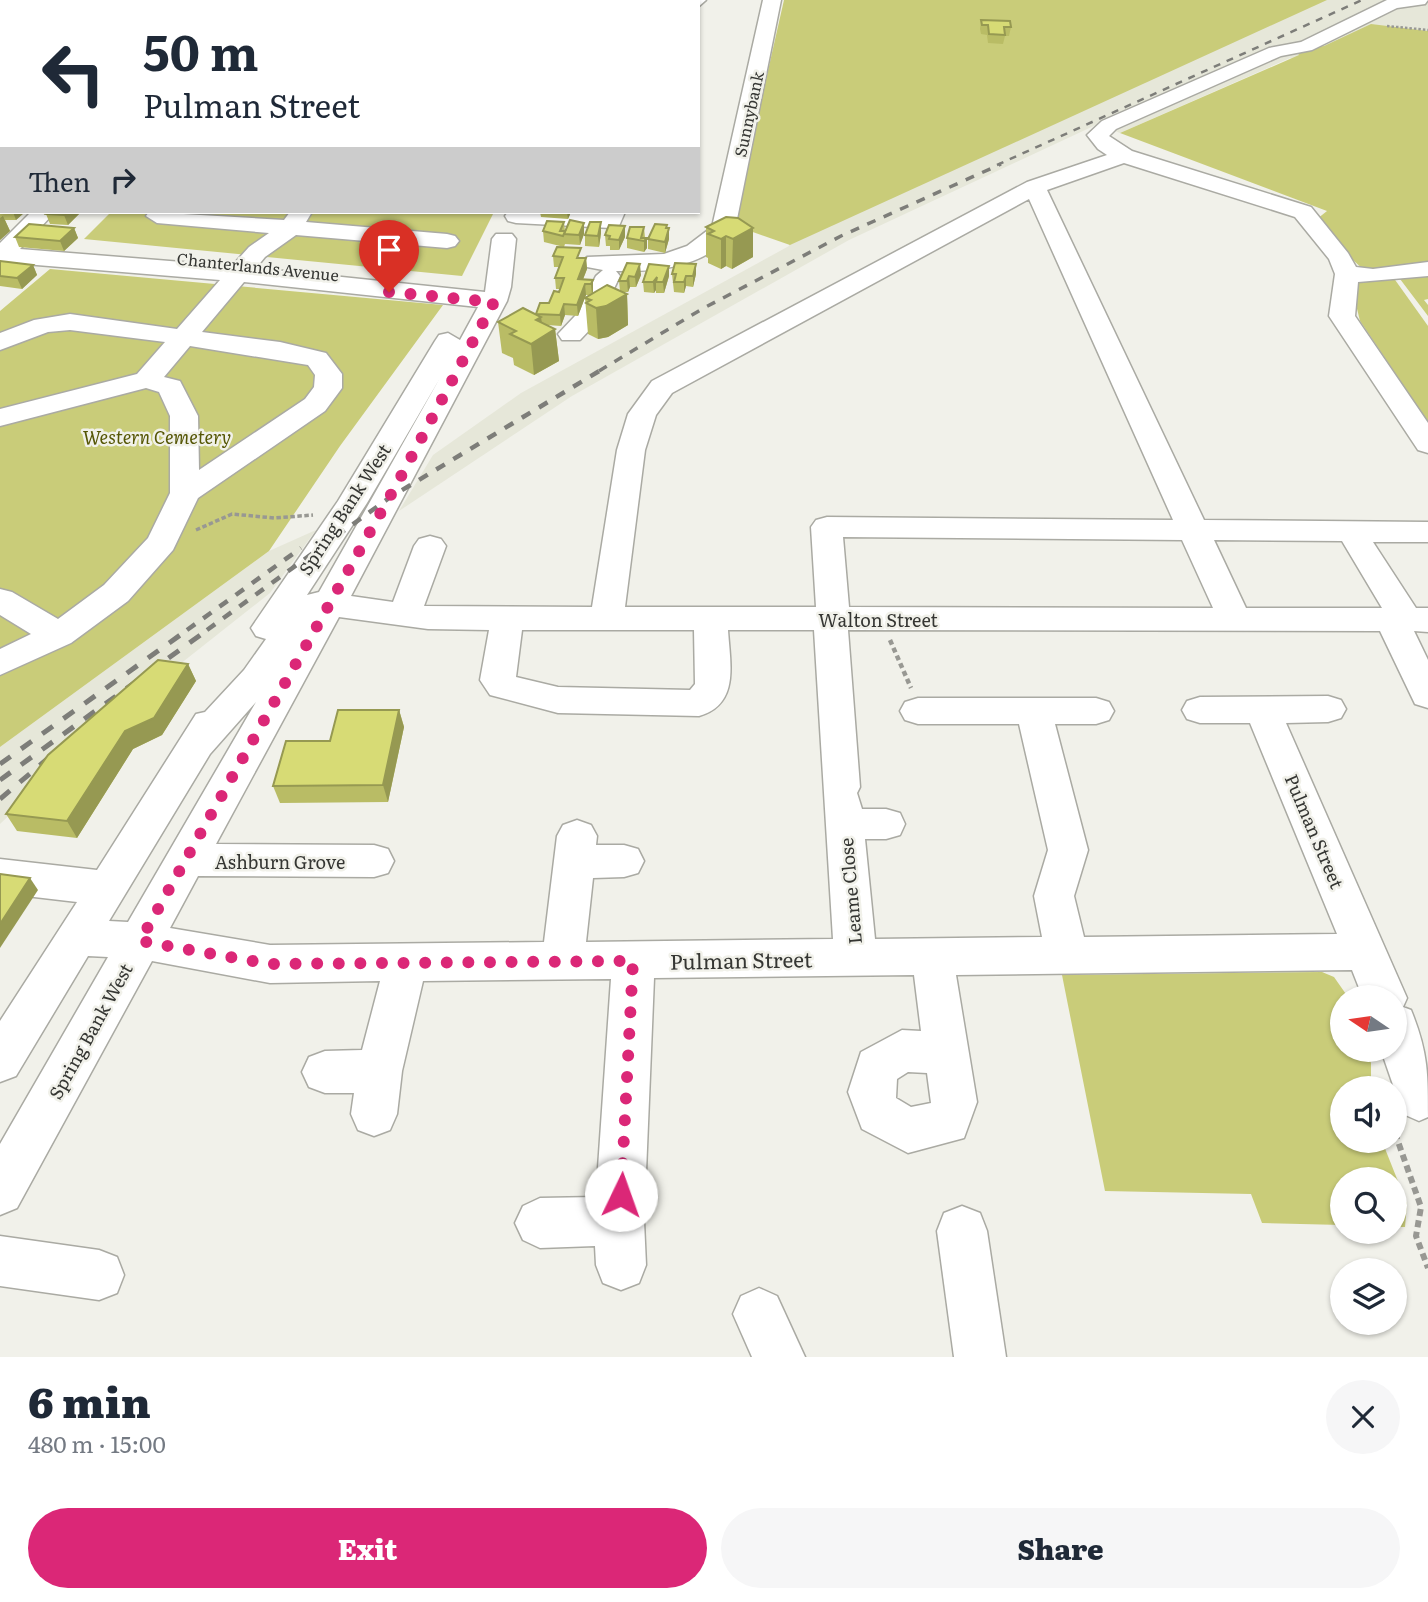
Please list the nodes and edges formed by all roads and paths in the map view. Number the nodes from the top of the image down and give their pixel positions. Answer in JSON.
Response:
{"nodes":[{"id":1,"x":772,"y":0,"type":"edge"},
{"id":2,"x":1419,"y":0,"type":"edge"},
{"id":3,"x":1428,"y":3,"type":"edge"},
{"id":4,"x":1360,"y":20,"type":"junction"},
{"id":5,"x":1428,"y":30,"type":"edge"},
{"id":6,"x":1124,"y":156,"type":"junction"},
{"id":7,"x":1035,"y":187,"type":"junction"},
{"id":8,"x":42,"y":214,"type":"edge"},
{"id":9,"x":158,"y":214,"type":"edge"},
{"id":10,"x":517,"y":214,"type":"edge"},
{"id":11,"x":613,"y":214,"type":"edge"},
{"id":12,"x":296,"y":220,"type":"edge"},
{"id":13,"x":447,"y":241,"type":"dead end"},
{"id":14,"x":0,"y":255,"type":"edge"},
{"id":15,"x":1428,"y":269,"type":"edge"},
{"id":16,"x":244,"y":270,"type":"junction"},
{"id":17,"x":1347,"y":274,"type":"junction"},
{"id":18,"x":486,"y":294,"type":"junction"},
{"id":19,"x":185,"y":335,"type":"junction"},
{"id":20,"x":566,"y":338,"type":"dead end"},
{"id":21,"x":0,"y":342,"type":"edge"},
{"id":22,"x":147,"y":380,"type":"junction"},
{"id":23,"x":0,"y":418,"type":"edge"},
{"id":24,"x":1428,"y":444,"type":"edge"},
{"id":25,"x":185,"y":493,"type":"junction"},
{"id":26,"x":352,"y":503,"type":"junction"},
{"id":27,"x":1195,"y":531,"type":"junction"},
{"id":28,"x":1351,"y":531,"type":"junction"},
{"id":29,"x":1428,"y":532,"type":"edge"},
{"id":30,"x":162,"y":542,"type":"junction"},
{"id":31,"x":430,"y":546,"type":"dead end"},
{"id":32,"x":0,"y":600,"type":"edge"},
{"id":33,"x":329,"y":603,"type":"junction"},
{"id":34,"x":405,"y":614,"type":"junction"},
{"id":35,"x":507,"y":619,"type":"junction"},
{"id":36,"x":831,"y":619,"type":"junction"},
{"id":37,"x":886,"y":619,"type":"junction"},
{"id":38,"x":607,"y":620,"type":"junction"},
{"id":39,"x":1235,"y":620,"type":"junction"},
{"id":40,"x":1409,"y":620,"type":"edge"},
{"id":41,"x":711,"y":621,"type":"junction"},
{"id":42,"x":59,"y":635,"type":"junction"},
{"id":43,"x":0,"y":663,"type":"edge"},
{"id":44,"x":1428,"y":695,"type":"edge"},
{"id":45,"x":1328,"y":709,"type":"dead end"},
{"id":46,"x":1200,"y":710,"type":"dead end"},
{"id":47,"x":1263,"y":710,"type":"junction"},
{"id":48,"x":919,"y":711,"type":"joint"},
{"id":49,"x":1096,"y":711,"type":"dead end"},
{"id":50,"x":1034,"y":712,"type":"junction"},
{"id":51,"x":197,"y":744,"type":"junction"},
{"id":52,"x":842,"y":804,"type":"junction"},
{"id":53,"x":886,"y":824,"type":"dead end"},
{"id":54,"x":186,"y":860,"type":"junction"},
{"id":55,"x":373,"y":861,"type":"dead end"},
{"id":56,"x":624,"y":861,"type":"dead end"},
{"id":57,"x":0,"y":876,"type":"edge"},
{"id":58,"x":105,"y":888,"type":"junction"},
{"id":59,"x":75,"y":937,"type":"junction"},
{"id":60,"x":140,"y":941,"type":"junction"},
{"id":61,"x":1367,"y":952,"type":"junction"},
{"id":62,"x":932,"y":956,"type":"junction"},
{"id":63,"x":1067,"y":956,"type":"junction"},
{"id":64,"x":856,"y":958,"type":"junction"},
{"id":65,"x":633,"y":961,"type":"junction"},
{"id":66,"x":563,"y":963,"type":"junction"},
{"id":67,"x":405,"y":965,"type":"junction"},
{"id":68,"x":1380,"y":985,"type":"edge"},
{"id":69,"x":945,"y":1053,"type":"dead end"},
{"id":70,"x":0,"y":1061,"type":"edge"},
{"id":71,"x":379,"y":1071,"type":"junction"},
{"id":72,"x":326,"y":1072,"type":"dead end"},
{"id":73,"x":374,"y":1114,"type":"dead end"},
{"id":74,"x":1407,"y":1116,"type":"edge"},
{"id":75,"x":0,"y":1191,"type":"edge"},
{"id":76,"x":540,"y":1223,"type":"dead end"},
{"id":77,"x":962,"y":1231,"type":"dead end"},
{"id":78,"x":0,"y":1261,"type":"edge"},
{"id":79,"x":1428,"y":1268,"type":"edge"},
{"id":80,"x":99,"y":1275,"type":"dead end"},
{"id":81,"x":980,"y":1357,"type":"edge"}],
"edges":[{"from":1,"to":20,"type":"street","name":"Sunnybank"},
{"from":2,"to":3,"type":"street"},
{"from":2,"to":4,"type":"street"},
{"from":4,"to":5,"type":"path"},
{"from":4,"to":6,"type":"street"},
{"from":6,"to":7,"type":"street"},
{"from":6,"to":17,"type":"street"},
{"from":7,"to":27,"type":"street"},
{"from":7,"to":38,"type":"street"},
{"from":8,"to":14,"type":"street"},
{"from":9,"to":12,"type":"street"},
{"from":10,"to":11,"type":"street"},
{"from":10,"to":18,"type":"street","name":"Spring Bank West"},
{"from":12,"to":13,"type":"street"},
{"from":12,"to":16,"type":"street"},
{"from":14,"to":16,"type":"street","name":"Chanterlands Avenue"},
{"from":15,"to":17,"type":"street"},
{"from":16,"to":18,"type":"street","name":"Chanterlands Avenue"},
{"from":16,"to":19,"type":"street"},
{"from":17,"to":24,"type":"street"},
{"from":18,"to":26,"type":"street","name":"Spring Bank West"},
{"from":18,"to":33,"type":"street","name":"Spring Bank West"},
{"from":19,"to":21,"type":"street"},
{"from":19,"to":22,"type":"street"},
{"from":19,"to":25,"type":"street"},
{"from":22,"to":23,"type":"street"},
{"from":22,"to":25,"type":"street"},
{"from":25,"to":30,"type":"street"},
{"from":26,"to":30,"type":"path"},
{"from":26,"to":51,"type":"street","name":"Spring Bank West"},
{"from":27,"to":28,"type":"street"},
{"from":27,"to":36,"type":"street"},
{"from":27,"to":39,"type":"street"},
{"from":28,"to":29,"type":"street"},
{"from":28,"to":40,"type":"street"},
{"from":30,"to":42,"type":"street"},
{"from":31,"to":34,"type":"street"},
{"from":32,"to":42,"type":"street"},
{"from":33,"to":34,"type":"street","name":"Walton Street"},
{"from":33,"to":51,"type":"street"},
{"from":33,"to":54,"type":"street","name":"Spring Bank West"},
{"from":34,"to":35,"type":"street","name":"Walton Street"},
{"from":35,"to":38,"type":"street","name":"Walton Street"},
{"from":35,"to":41,"type":"street"},
{"from":36,"to":37,"type":"street","name":"Walton Street"},
{"from":36,"to":41,"type":"street","name":"Walton Street"},
{"from":36,"to":52,"type":"street"},
{"from":37,"to":39,"type":"street","name":"Walton Street"},
{"from":37,"to":48,"type":"path"},
{"from":38,"to":41,"type":"street","name":"Walton Street"},
{"from":39,"to":40,"type":"street","name":"Walton Street"},
{"from":40,"to":44,"type":"street"},
{"from":42,"to":43,"type":"street"},
{"from":45,"to":47,"type":"street"},
{"from":46,"to":47,"type":"street"},
{"from":47,"to":61,"type":"street","name":"Pulman Street"},
{"from":48,"to":50,"type":"street"},
{"from":49,"to":50,"type":"street"},
{"from":50,"to":63,"type":"street"},
{"from":51,"to":58,"type":"street","name":"Spring Bank West"},
{"from":52,"to":53,"type":"street","name":"Leame Close"},
{"from":52,"to":64,"type":"street","name":"Leame Close"},
{"from":54,"to":55,"type":"street","name":"Ashburn Grove"},
{"from":54,"to":60,"type":"street","name":"Spring Bank West"},
{"from":56,"to":66,"type":"street"},
{"from":57,"to":58,"type":"street"},
{"from":58,"to":59,"type":"street","name":"Spring Bank West"},
{"from":59,"to":60,"type":"street","name":"Pulman Street"},
{"from":59,"to":70,"type":"street","name":"Spring Bank West"},
{"from":60,"to":67,"type":"street","name":"Pulman Street"},
{"from":60,"to":75,"type":"street","name":"Spring Bank West"},
{"from":61,"to":63,"type":"street","name":"Pulman Street"},
{"from":61,"to":68,"type":"street","name":"Pulman Street"},
{"from":62,"to":63,"type":"street","name":"Pulman Street"},
{"from":62,"to":64,"type":"street","name":"Pulman Street"},
{"from":62,"to":69,"type":"street"},
{"from":64,"to":65,"type":"street","name":"Pulman Street"},
{"from":65,"to":66,"type":"street","name":"Pulman Street"},
{"from":65,"to":76,"type":"street"},
{"from":66,"to":67,"type":"street","name":"Pulman Street"},
{"from":67,"to":71,"type":"street"},
{"from":71,"to":72,"type":"street"},
{"from":71,"to":73,"type":"street"},
{"from":74,"to":79,"type":"path"},
{"from":77,"to":81,"type":"street"},
{"from":78,"to":80,"type":"street"}]}
